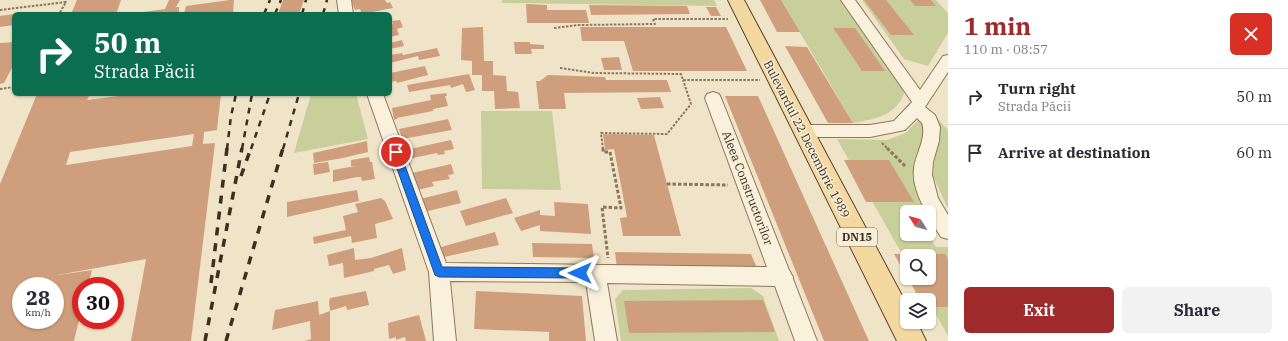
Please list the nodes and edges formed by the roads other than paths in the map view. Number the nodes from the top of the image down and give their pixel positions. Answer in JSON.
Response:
{"nodes":[{"id":1,"x":344,"y":0,"type":"edge"},
{"id":2,"x":736,"y":0,"type":"edge"},
{"id":3,"x":848,"y":0,"type":"edge"},
{"id":4,"x":346,"y":12,"type":"edge"},
{"id":5,"x":948,"y":60,"type":"edge"},
{"id":6,"x":376,"y":96,"type":"edge"},
{"id":7,"x":713,"y":98,"type":"dead end"},
{"id":8,"x":918,"y":105,"type":"junction"},
{"id":9,"x":804,"y":131,"type":"junction"},
{"id":10,"x":948,"y":231,"type":"edge"},
{"id":11,"x":439,"y":272,"type":"junction"},
{"id":12,"x":602,"y":273,"type":"junction"},
{"id":13,"x":783,"y":277,"type":"junction"},
{"id":14,"x":445,"y":341,"type":"edge"},
{"id":15,"x":606,"y":341,"type":"edge"},
{"id":16,"x":806,"y":341,"type":"edge"},
{"id":17,"x":912,"y":341,"type":"edge"}],
"edges":[{"from":1,"to":4,"type":"street"},
{"from":2,"to":9,"type":"main road","name":"Bulevardul 22 Decembrie 1989","number":"DN15"},
{"from":3,"to":8,"type":"street"},
{"from":5,"to":8,"type":"street"},
{"from":6,"to":11,"type":"street"},
{"from":7,"to":13,"type":"street","name":"Aleea Constructorilor"},
{"from":8,"to":9,"type":"street"},
{"from":8,"to":10,"type":"street"},
{"from":9,"to":17,"type":"main road","name":"Bulevardul 22 Decembrie 1989","number":"DN15"},
{"from":11,"to":12,"type":"street"},
{"from":11,"to":14,"type":"street"},
{"from":12,"to":13,"type":"street"},
{"from":12,"to":15,"type":"street"},
{"from":13,"to":16,"type":"street","name":"Aleea Constructorilor"}]}
